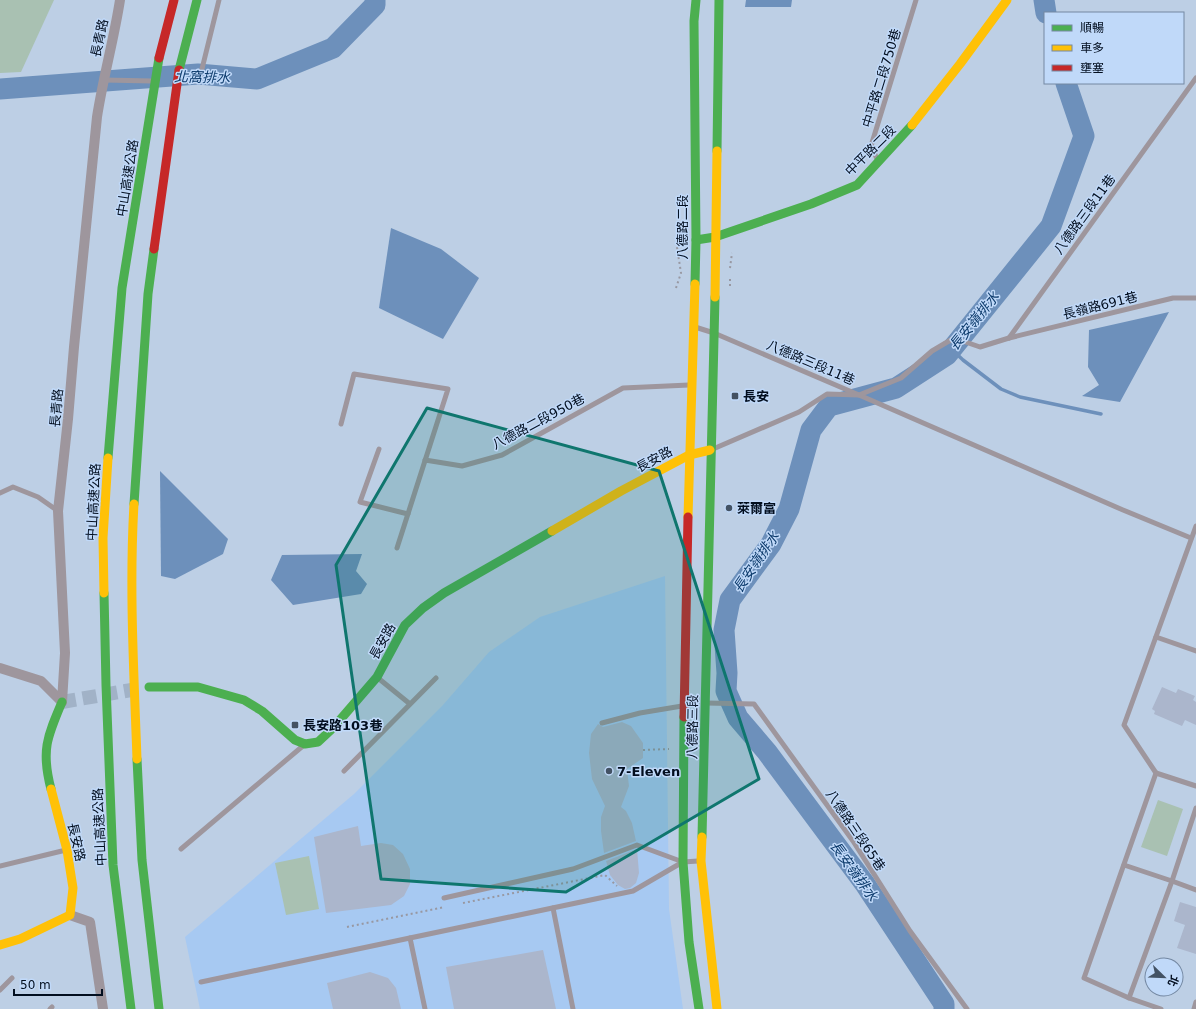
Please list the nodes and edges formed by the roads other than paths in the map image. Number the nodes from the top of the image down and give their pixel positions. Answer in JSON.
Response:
{"nodes":[{"id":1,"x":120,"y":0,"type":"edge"},
{"id":2,"x":174,"y":0,"type":"edge"},
{"id":3,"x":197,"y":0,"type":"edge"},
{"id":4,"x":219,"y":0,"type":"edge"},
{"id":5,"x":696,"y":0,"type":"edge"},
{"id":6,"x":719,"y":0,"type":"edge"},
{"id":7,"x":916,"y":0,"type":"edge"},
{"id":8,"x":1007,"y":0,"type":"edge"},
{"id":9,"x":1196,"y":78,"type":"edge"},
{"id":10,"x":103,"y":80,"type":"junction"},
{"id":11,"x":162,"y":81,"type":"dead end"},
{"id":12,"x":169,"y":81,"type":"dead end"},
{"id":13,"x":878,"y":161,"type":"junction"},
{"id":14,"x":715,"y":237,"type":"junction"},
{"id":15,"x":696,"y":240,"type":"junction"},
{"id":16,"x":1196,"y":298,"type":"edge"},
{"id":17,"x":694,"y":327,"type":"junction"},
{"id":18,"x":714,"y":333,"type":"junction"},
{"id":19,"x":1009,"y":338,"type":"junction"},
{"id":20,"x":692,"y":385,"type":"junction"},
{"id":21,"x":859,"y":395,"type":"junction"},
{"id":22,"x":341,"y":424,"type":"dead end"},
{"id":23,"x":379,"y":449,"type":"dead end"},
{"id":24,"x":710,"y":450,"type":"junction"},
{"id":25,"x":689,"y":455,"type":"junction"},
{"id":26,"x":425,"y":460,"type":"junction"},
{"id":27,"x":0,"y":493,"type":"edge"},
{"id":28,"x":58,"y":511,"type":"junction"},
{"id":29,"x":408,"y":514,"type":"junction"},
{"id":30,"x":1196,"y":526,"type":"edge"},
{"id":31,"x":1191,"y":538,"type":"junction"},
{"id":32,"x":397,"y":548,"type":"dead end"},
{"id":33,"x":1156,"y":637,"type":"junction"},
{"id":34,"x":1196,"y":651,"type":"edge"},
{"id":35,"x":0,"y":668,"type":"edge"},
{"id":36,"x":377,"y":677,"type":"junction"},
{"id":37,"x":436,"y":678,"type":"dead end"},
{"id":38,"x":149,"y":687,"type":"tunnel mouth"},
{"id":39,"x":62,"y":702,"type":"junction"},
{"id":40,"x":705,"y":703,"type":"junction"},
{"id":41,"x":410,"y":704,"type":"junction"},
{"id":42,"x":684,"y":706,"type":"junction"},
{"id":43,"x":602,"y":723,"type":"dead end"},
{"id":44,"x":305,"y":744,"type":"junction"},
{"id":45,"x":344,"y":772,"type":"dead end"},
{"id":46,"x":1156,"y":773,"type":"junction"},
{"id":47,"x":1196,"y":786,"type":"edge"},
{"id":48,"x":1196,"y":808,"type":"edge"},
{"id":49,"x":181,"y":849,"type":"dead end"},
{"id":50,"x":67,"y":850,"type":"junction"},
{"id":51,"x":701,"y":861,"type":"junction"},
{"id":52,"x":683,"y":862,"type":"junction"},
{"id":53,"x":1124,"y":865,"type":"junction"},
{"id":54,"x":0,"y":866,"type":"edge"},
{"id":55,"x":1172,"y":881,"type":"junction"},
{"id":56,"x":1196,"y":890,"type":"edge"},
{"id":57,"x":444,"y":898,"type":"dead end"},
{"id":58,"x":552,"y":908,"type":"junction"},
{"id":59,"x":70,"y":915,"type":"junction"},
{"id":60,"x":410,"y":938,"type":"junction"},
{"id":61,"x":0,"y":946,"type":"edge"},
{"id":62,"x":12,"y":978,"type":"dead end"},
{"id":63,"x":200,"y":982,"type":"dead end"},
{"id":64,"x":0,"y":990,"type":"edge"},
{"id":65,"x":1130,"y":998,"type":"junction"},
{"id":66,"x":1196,"y":1002,"type":"edge"},
{"id":67,"x":716,"y":1006,"type":"edge"},
{"id":68,"x":699,"y":1007,"type":"edge"},
{"id":69,"x":103,"y":1009,"type":"edge"},
{"id":70,"x":131,"y":1009,"type":"edge"},
{"id":71,"x":159,"y":1009,"type":"edge"},
{"id":72,"x":425,"y":1009,"type":"edge"},
{"id":73,"x":573,"y":1009,"type":"edge"},
{"id":74,"x":967,"y":1009,"type":"edge"},
{"id":75,"x":1161,"y":1009,"type":"edge"},
{"id":76,"x":1194,"y":1009,"type":"edge"}],
"edges":[{"from":1,"to":10,"type":"street","name":"長青路"},
{"from":2,"to":70,"type":"main road","name":"中山高速公路"},
{"from":3,"to":71,"type":"main road"},
{"from":4,"to":12,"type":"lane"},
{"from":5,"to":15,"type":"main road","name":"八德路二段"},
{"from":6,"to":14,"type":"main road"},
{"from":7,"to":13,"type":"lane","name":"中平路二段750巷"},
{"from":8,"to":13,"type":"main road","name":"中平路二段"},
{"from":9,"to":19,"type":"lane","name":"八德路三段11巷"},
{"from":10,"to":11,"type":"lane"},
{"from":10,"to":28,"type":"street","name":"長青路"},
{"from":13,"to":14,"type":"main road","name":"中平路二段"},
{"from":14,"to":15,"type":"main road","name":"中平路二段"},
{"from":14,"to":18,"type":"main road"},
{"from":15,"to":17,"type":"main road","name":"八德路二段"},
{"from":16,"to":19,"type":"lane","name":"長嶺路691巷"},
{"from":17,"to":18,"type":"lane","name":"八德路三段11巷"},
{"from":17,"to":20,"type":"main road","name":"八德路二段"},
{"from":18,"to":21,"type":"lane","name":"八德路三段11巷"},
{"from":18,"to":24,"type":"main road"},
{"from":19,"to":21,"type":"lane","name":"八德路三段11巷"},
{"from":20,"to":25,"type":"main road","name":"八德路二段"},
{"from":20,"to":26,"type":"lane","name":"八德路二段950巷"},
{"from":21,"to":24,"type":"lane"},
{"from":21,"to":31,"type":"lane"},
{"from":22,"to":26,"type":"lane"},
{"from":23,"to":29,"type":"lane"},
{"from":24,"to":25,"type":"main road","name":"長安路"},
{"from":24,"to":40,"type":"main road","name":"八德路三段"},
{"from":25,"to":36,"type":"main road","name":"長安路"},
{"from":25,"to":42,"type":"main road","name":"八德路三段"},
{"from":26,"to":29,"type":"lane"},
{"from":27,"to":28,"type":"lane"},
{"from":28,"to":39,"type":"street","name":"長青路"},
{"from":29,"to":32,"type":"lane"},
{"from":30,"to":31,"type":"lane"},
{"from":31,"to":33,"type":"lane"},
{"from":33,"to":34,"type":"lane"},
{"from":33,"to":46,"type":"lane"},
{"from":35,"to":39,"type":"street"},
{"from":36,"to":41,"type":"lane"},
{"from":36,"to":44,"type":"main road","name":"長安路"},
{"from":37,"to":41,"type":"lane"},
{"from":38,"to":44,"type":"main road"},
{"from":39,"to":50,"type":"main road","name":"長安路"},
{"from":40,"to":51,"type":"main road","name":"八德路三段"},
{"from":40,"to":74,"type":"lane","name":"八德路三段65巷"},
{"from":41,"to":45,"type":"lane"},
{"from":42,"to":43,"type":"lane"},
{"from":42,"to":52,"type":"main road","name":"八德路三段"},
{"from":44,"to":49,"type":"lane"},
{"from":46,"to":47,"type":"lane"},
{"from":46,"to":53,"type":"lane"},
{"from":48,"to":55,"type":"lane"},
{"from":50,"to":54,"type":"lane"},
{"from":50,"to":59,"type":"main road","name":"長安路"},
{"from":51,"to":52,"type":"lane"},
{"from":51,"to":67,"type":"main road","name":"八德路三段"},
{"from":52,"to":57,"type":"lane"},
{"from":52,"to":58,"type":"lane"},
{"from":52,"to":68,"type":"main road","name":"八德路三段"},
{"from":53,"to":55,"type":"lane"},
{"from":53,"to":65,"type":"lane"},
{"from":55,"to":56,"type":"lane"},
{"from":55,"to":65,"type":"lane"},
{"from":58,"to":60,"type":"lane"},
{"from":58,"to":73,"type":"lane"},
{"from":59,"to":61,"type":"main road"},
{"from":59,"to":69,"type":"street"},
{"from":60,"to":63,"type":"lane"},
{"from":60,"to":72,"type":"lane"},
{"from":62,"to":64,"type":"lane"},
{"from":65,"to":75,"type":"lane"},
{"from":66,"to":76,"type":"lane"}]}
